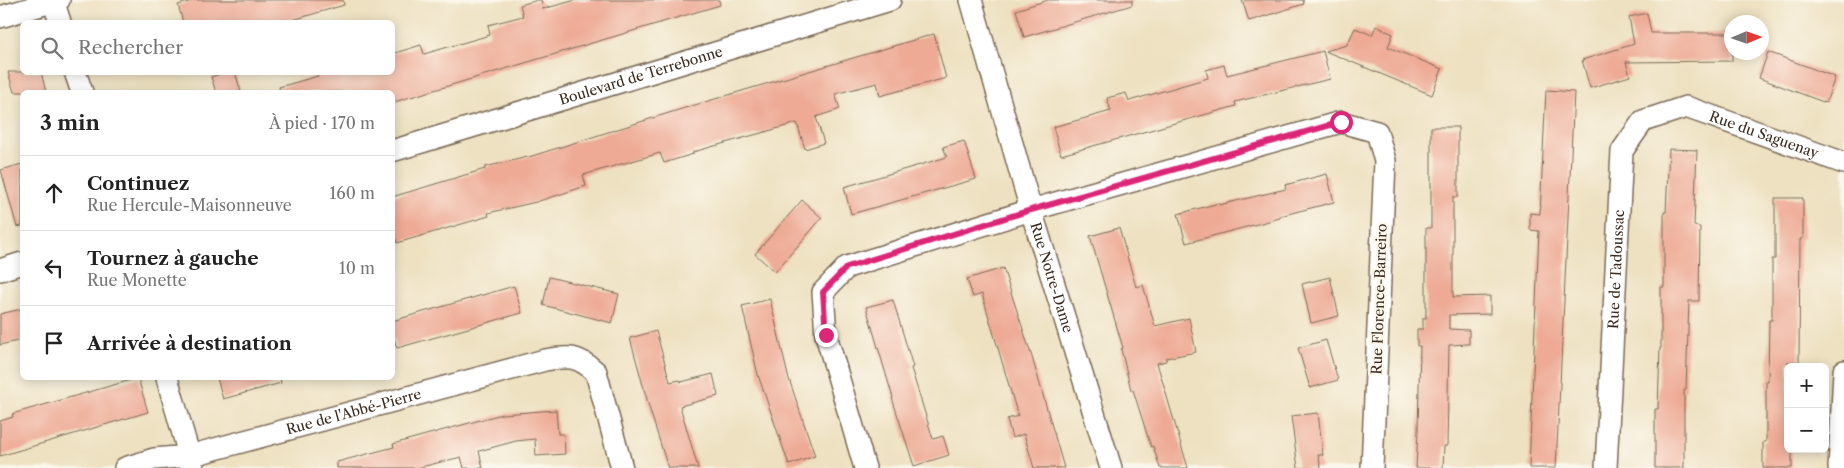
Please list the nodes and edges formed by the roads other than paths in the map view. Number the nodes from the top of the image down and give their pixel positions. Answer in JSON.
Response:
{"nodes":[{"id":1,"x":890,"y":0,"type":"edge"},
{"id":2,"x":971,"y":0,"type":"edge"},
{"id":3,"x":55,"y":1,"type":"edge"},
{"id":4,"x":0,"y":17,"type":"edge"},
{"id":5,"x":60,"y":20,"type":"edge"},
{"id":6,"x":77,"y":75,"type":"edge"},
{"id":7,"x":81,"y":90,"type":"edge"},
{"id":8,"x":1686,"y":107,"type":"joint"},
{"id":9,"x":395,"y":150,"type":"edge"},
{"id":10,"x":1844,"y":162,"type":"edge"},
{"id":11,"x":1031,"y":210,"type":"junction"},
{"id":12,"x":20,"y":264,"type":"edge"},
{"id":13,"x":0,"y":270,"type":"edge"},
{"id":14,"x":1844,"y":371,"type":"edge"},
{"id":15,"x":168,"y":380,"type":"edge"},
{"id":16,"x":191,"y":462,"type":"edge"},
{"id":17,"x":125,"y":468,"type":"edge"},
{"id":18,"x":622,"y":468,"type":"edge"},
{"id":19,"x":865,"y":468,"type":"edge"},
{"id":20,"x":1111,"y":468,"type":"edge"},
{"id":21,"x":1372,"y":468,"type":"edge"},
{"id":22,"x":1606,"y":468,"type":"edge"},
{"id":23,"x":1840,"y":468,"type":"edge"}],
"edges":[{"from":1,"to":9,"type":"street","name":"Boulevard de Terrebonne"},
{"from":2,"to":11,"type":"street","name":"Rue Notre-Dame"},
{"from":3,"to":4,"type":"street"},
{"from":3,"to":5,"type":"street"},
{"from":6,"to":7,"type":"street"},
{"from":8,"to":10,"type":"street","name":"Rue du Saguenay"},
{"from":8,"to":22,"type":"street","name":"Rue de Tadoussac"},
{"from":11,"to":19,"type":"street"},
{"from":11,"to":20,"type":"street","name":"Rue Notre-Dame"},
{"from":11,"to":21,"type":"street","name":"Rue Florence-Barreiro"},
{"from":12,"to":13,"type":"street"},
{"from":14,"to":23,"type":"street"},
{"from":15,"to":16,"type":"street"},
{"from":16,"to":17,"type":"street","name":"Rue de l'Abbé-Pierre"},
{"from":16,"to":18,"type":"street","name":"Rue de l'Abbé-Pierre"}]}
